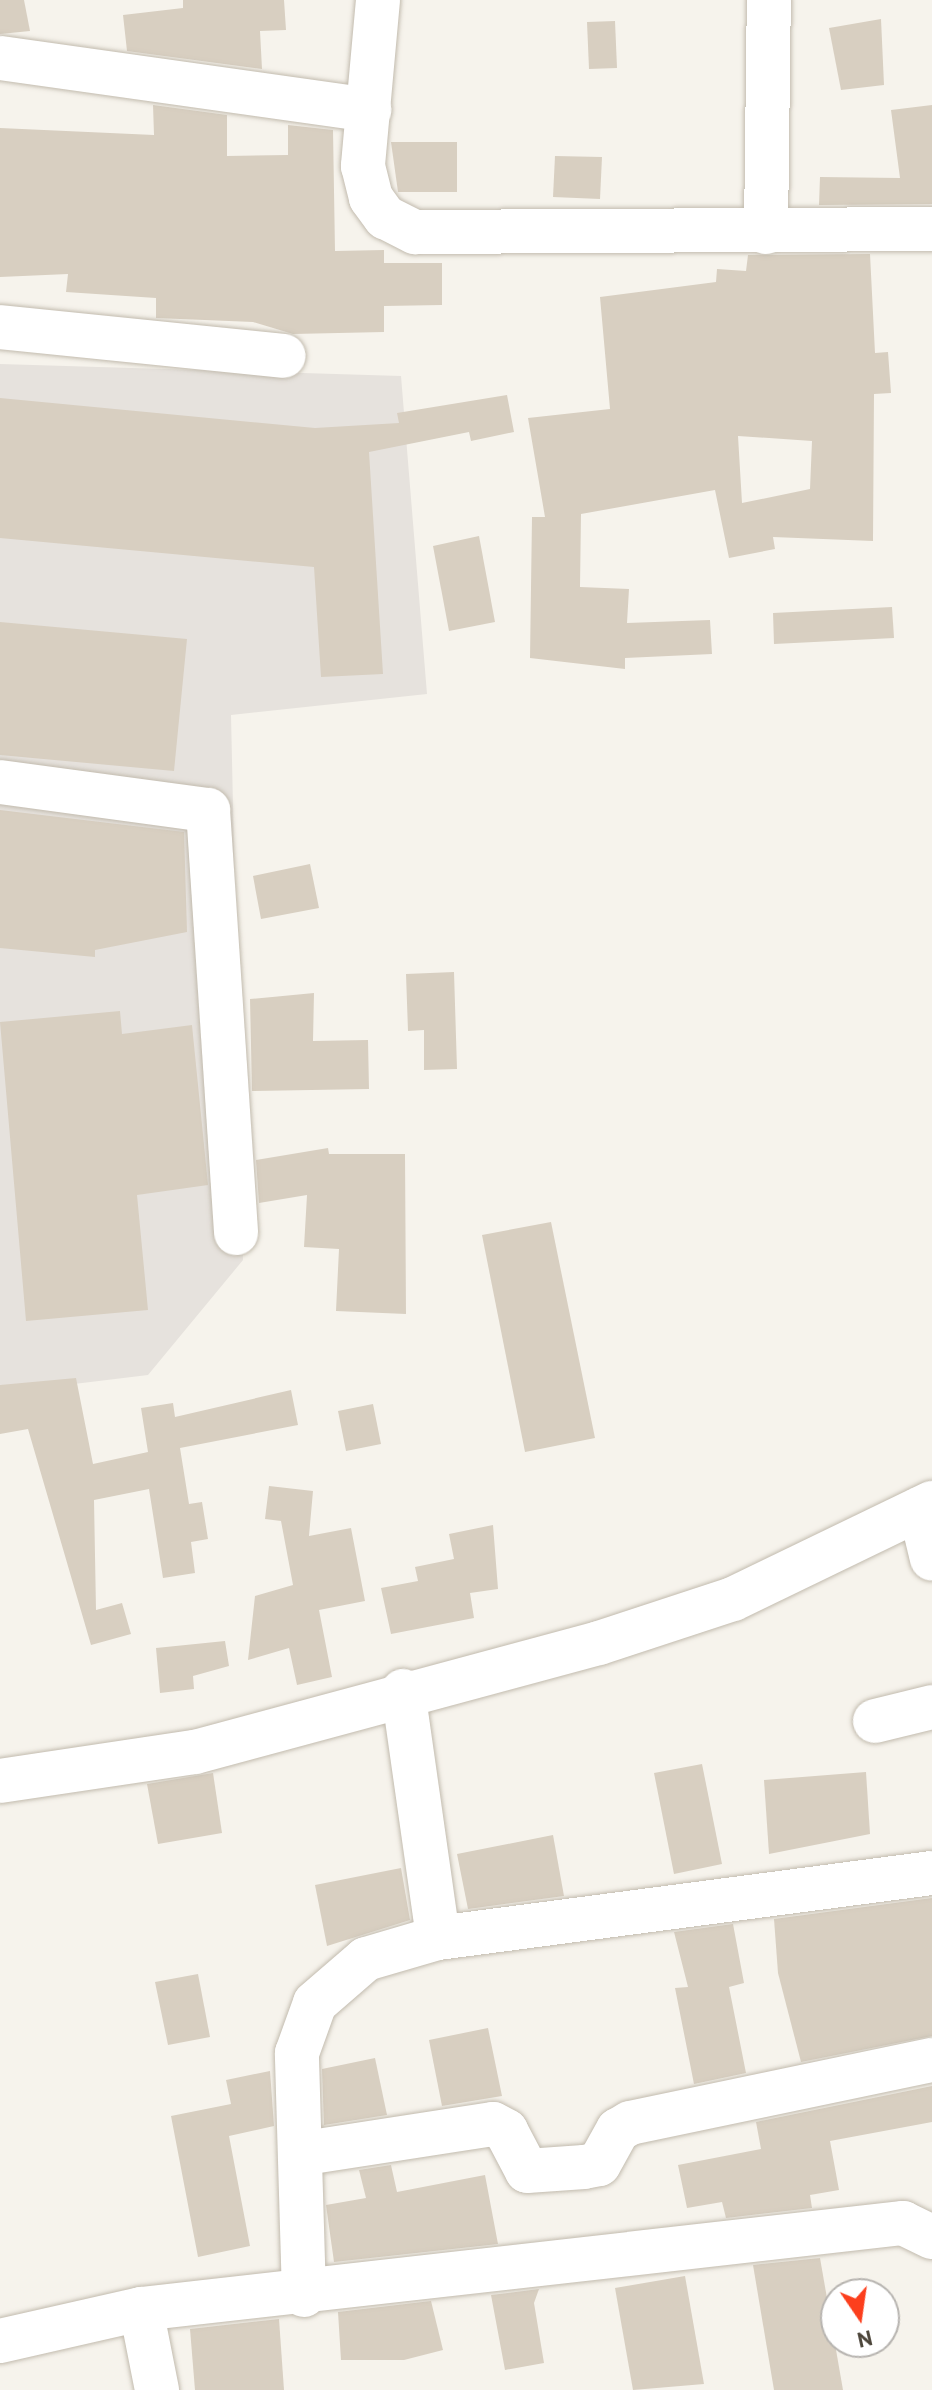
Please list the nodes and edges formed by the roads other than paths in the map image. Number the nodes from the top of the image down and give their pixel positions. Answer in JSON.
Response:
{"nodes":[{"id":1,"x":378,"y":0,"type":"edge"},
{"id":2,"x":769,"y":0,"type":"edge"},
{"id":3,"x":0,"y":58,"type":"edge"},
{"id":4,"x":369,"y":110,"type":"junction"},
{"id":5,"x":932,"y":229,"type":"edge"},
{"id":6,"x":766,"y":232,"type":"junction"},
{"id":7,"x":0,"y":327,"type":"edge"},
{"id":8,"x":284,"y":356,"type":"dead end"},
{"id":9,"x":0,"y":782,"type":"edge"},
{"id":10,"x":236,"y":1233,"type":"dead end"},
{"id":11,"x":926,"y":1506,"type":"edge"},
{"id":12,"x":932,"y":1559,"type":"edge"},
{"id":13,"x":403,"y":1691,"type":"junction"},
{"id":14,"x":932,"y":1707,"type":"edge"},
{"id":15,"x":875,"y":1721,"type":"dead end"},
{"id":16,"x":0,"y":1781,"type":"edge"},
{"id":17,"x":932,"y":1873,"type":"edge"},
{"id":18,"x":438,"y":1938,"type":"junction"},
{"id":19,"x":932,"y":2060,"type":"edge"},
{"id":20,"x":305,"y":2153,"type":"junction"},
{"id":21,"x":932,"y":2237,"type":"edge"},
{"id":22,"x":304,"y":2295,"type":"junction"},
{"id":23,"x":141,"y":2309,"type":"junction"},
{"id":24,"x":0,"y":2341,"type":"edge"},
{"id":25,"x":157,"y":2390,"type":"edge"}],
"edges":[{"from":1,"to":4,"type":"street"},
{"from":2,"to":6,"type":"street"},
{"from":3,"to":4,"type":"street"},
{"from":4,"to":6,"type":"street"},
{"from":5,"to":6,"type":"street"},
{"from":7,"to":8,"type":"street"},
{"from":9,"to":10,"type":"street"},
{"from":11,"to":12,"type":"street"},
{"from":11,"to":13,"type":"street"},
{"from":13,"to":16,"type":"street"},
{"from":13,"to":18,"type":"street"},
{"from":14,"to":15,"type":"street"},
{"from":17,"to":18,"type":"street"},
{"from":18,"to":20,"type":"street"},
{"from":19,"to":20,"type":"street"},
{"from":20,"to":22,"type":"street"},
{"from":21,"to":22,"type":"street"},
{"from":22,"to":23,"type":"street"},
{"from":23,"to":24,"type":"street"},
{"from":23,"to":25,"type":"street"}]}
